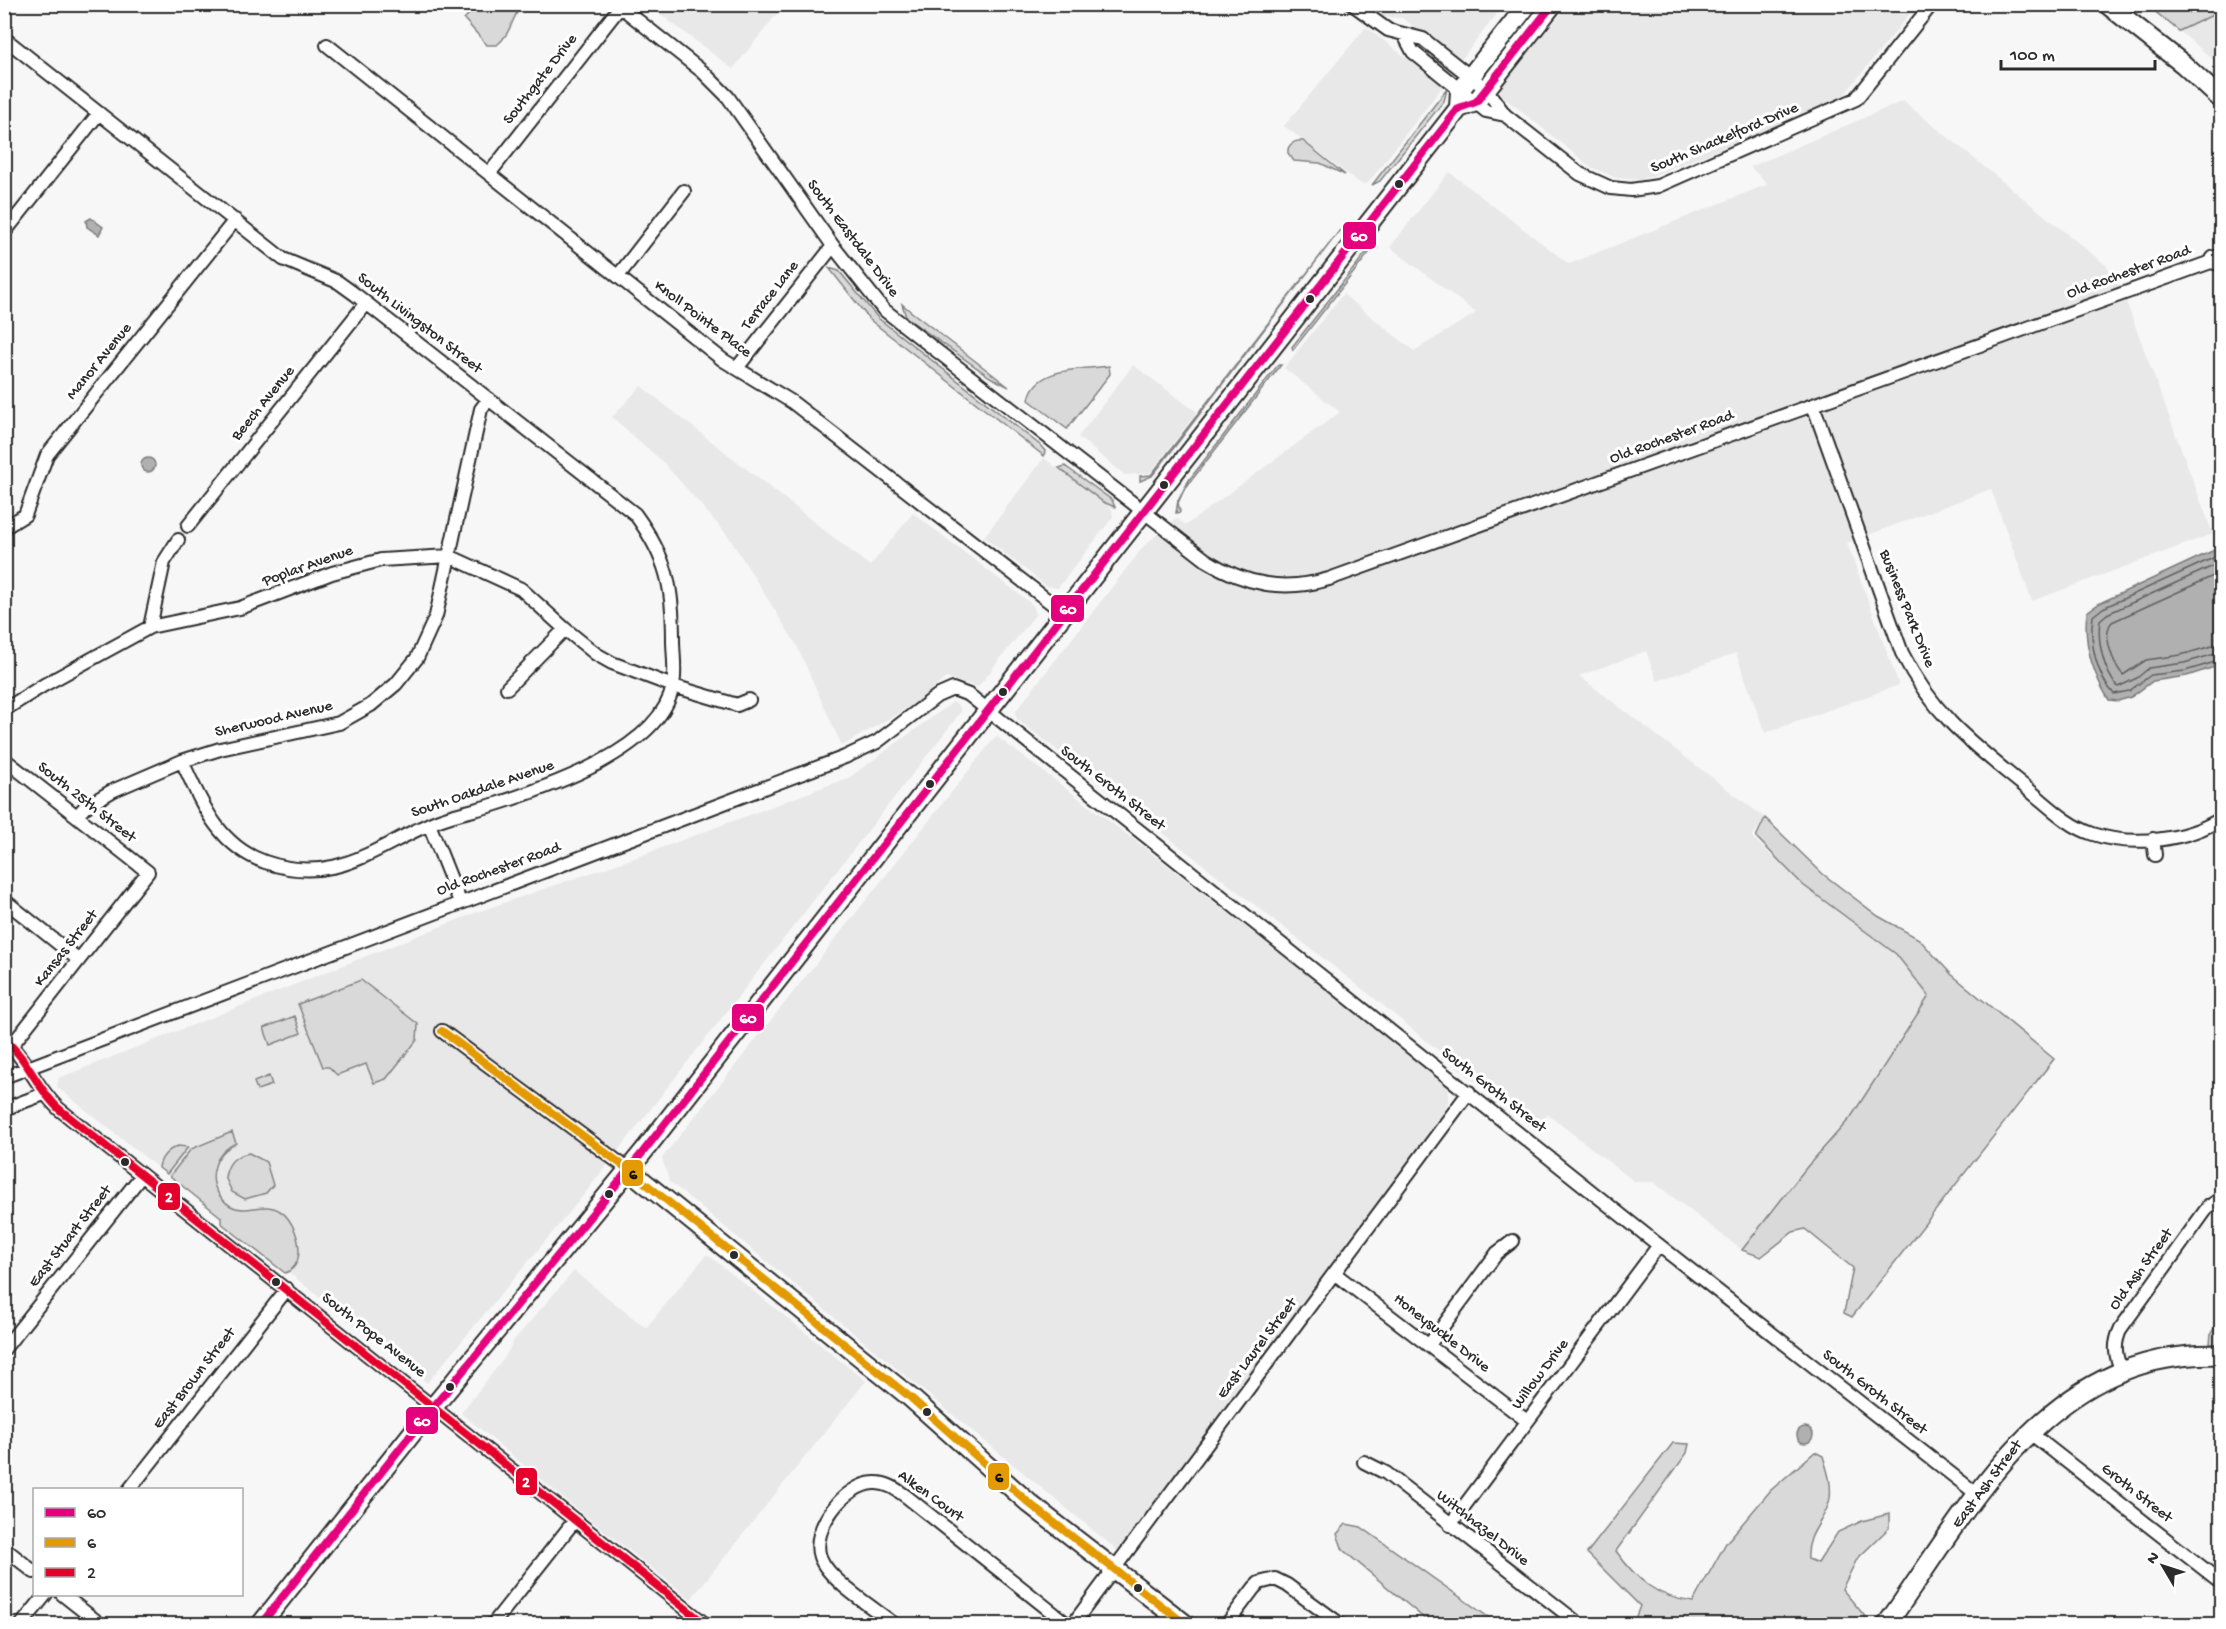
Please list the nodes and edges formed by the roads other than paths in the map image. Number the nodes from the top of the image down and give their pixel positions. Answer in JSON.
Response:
{"nodes":[{"id":1,"x":1352,"y":4,"type":"edge"},
{"id":2,"x":1528,"y":4,"type":"edge"},
{"id":3,"x":1553,"y":4,"type":"edge"},
{"id":4,"x":1932,"y":4,"type":"edge"},
{"id":5,"x":2107,"y":4,"type":"edge"},
{"id":6,"x":619,"y":6,"type":"edge"},
{"id":7,"x":4,"y":39,"type":"edge"},
{"id":8,"x":327,"y":45,"type":"dead end"},
{"id":9,"x":1471,"y":93,"type":"junction"},
{"id":10,"x":2222,"y":100,"type":"edge"},
{"id":11,"x":99,"y":113,"type":"junction"},
{"id":12,"x":489,"y":174,"type":"junction"},
{"id":13,"x":684,"y":191,"type":"dead end"},
{"id":14,"x":234,"y":220,"type":"junction"},
{"id":15,"x":4,"y":233,"type":"edge"},
{"id":16,"x":833,"y":246,"type":"junction"},
{"id":17,"x":2219,"y":259,"type":"edge"},
{"id":18,"x":618,"y":276,"type":"junction"},
{"id":19,"x":366,"y":303,"type":"junction"},
{"id":20,"x":737,"y":369,"type":"junction"},
{"id":21,"x":489,"y":399,"type":"junction"},
{"id":22,"x":1813,"y":405,"type":"junction"},
{"id":23,"x":1144,"y":511,"type":"junction"},
{"id":24,"x":188,"y":526,"type":"dead end"},
{"id":25,"x":4,"y":528,"type":"edge"},
{"id":26,"x":178,"y":540,"type":"dead end"},
{"id":27,"x":449,"y":556,"type":"junction"},
{"id":28,"x":1064,"y":613,"type":"junction"},
{"id":29,"x":150,"y":627,"type":"junction"},
{"id":30,"x":565,"y":629,"type":"junction"},
{"id":31,"x":673,"y":686,"type":"junction"},
{"id":32,"x":507,"y":688,"type":"dead end"},
{"id":33,"x":749,"y":700,"type":"dead end"},
{"id":34,"x":4,"y":710,"type":"edge"},
{"id":35,"x":987,"y":712,"type":"junction"},
{"id":36,"x":4,"y":759,"type":"edge"},
{"id":37,"x":182,"y":761,"type":"junction"},
{"id":38,"x":77,"y":816,"type":"junction"},
{"id":39,"x":2222,"y":818,"type":"edge"},
{"id":40,"x":429,"y":824,"type":"junction"},
{"id":41,"x":2153,"y":839,"type":"junction"},
{"id":42,"x":2156,"y":855,"type":"dead end"},
{"id":43,"x":147,"y":872,"type":"joint"},
{"id":44,"x":4,"y":900,"type":"edge"},
{"id":45,"x":460,"y":902,"type":"junction"},
{"id":46,"x":79,"y":960,"type":"junction"},
{"id":47,"x":442,"y":1031,"type":"dead end"},
{"id":48,"x":8,"y":1042,"type":"edge"},
{"id":49,"x":27,"y":1068,"type":"junction"},
{"id":50,"x":4,"y":1077,"type":"edge"},
{"id":51,"x":1468,"y":1092,"type":"junction"},
{"id":52,"x":44,"y":1094,"type":"junction"},
{"id":53,"x":4,"y":1109,"type":"edge"},
{"id":54,"x":629,"y":1170,"type":"junction"},
{"id":55,"x":142,"y":1174,"type":"junction"},
{"id":56,"x":2222,"y":1198,"type":"edge"},
{"id":57,"x":1513,"y":1241,"type":"dead end"},
{"id":58,"x":1659,"y":1245,"type":"junction"},
{"id":59,"x":1334,"y":1273,"type":"junction"},
{"id":60,"x":287,"y":1289,"type":"junction"},
{"id":61,"x":1429,"y":1345,"type":"junction"},
{"id":62,"x":4,"y":1349,"type":"edge"},
{"id":63,"x":2222,"y":1355,"type":"edge"},
{"id":64,"x":2122,"y":1372,"type":"junction"},
{"id":65,"x":434,"y":1406,"type":"junction"},
{"id":66,"x":1527,"y":1421,"type":"junction"},
{"id":67,"x":2029,"y":1432,"type":"junction"},
{"id":68,"x":1364,"y":1461,"type":"dead end"},
{"id":69,"x":131,"y":1488,"type":"edge"},
{"id":70,"x":1978,"y":1495,"type":"junction"},
{"id":71,"x":575,"y":1520,"type":"junction"},
{"id":72,"x":1450,"y":1525,"type":"junction"},
{"id":73,"x":4,"y":1548,"type":"edge"},
{"id":74,"x":1114,"y":1570,"type":"junction"},
{"id":75,"x":33,"y":1571,"type":"edge"},
{"id":76,"x":2222,"y":1583,"type":"edge"},
{"id":77,"x":44,"y":1596,"type":"edge"},
{"id":78,"x":65,"y":1596,"type":"edge"},
{"id":79,"x":22,"y":1624,"type":"edge"},
{"id":80,"x":100,"y":1624,"type":"edge"},
{"id":81,"x":261,"y":1624,"type":"edge"},
{"id":82,"x":493,"y":1624,"type":"edge"},
{"id":83,"x":705,"y":1624,"type":"edge"},
{"id":84,"x":894,"y":1624,"type":"edge"},
{"id":85,"x":1068,"y":1624,"type":"edge"},
{"id":86,"x":1073,"y":1624,"type":"edge"},
{"id":87,"x":1185,"y":1624,"type":"edge"},
{"id":88,"x":1227,"y":1624,"type":"edge"},
{"id":89,"x":1340,"y":1624,"type":"edge"},
{"id":90,"x":1579,"y":1624,"type":"edge"},
{"id":91,"x":1887,"y":1624,"type":"edge"}],
"edges":[{"from":1,"to":9,"type":"street","name":"South Shackelford Drive"},
{"from":2,"to":9,"type":"main road"},
{"from":3,"to":9,"type":"main road"},
{"from":4,"to":9,"type":"street","name":"South Shackelford Drive"},
{"from":5,"to":10,"type":"main road"},
{"from":6,"to":12,"type":"street","name":"Southgate Drive"},
{"from":6,"to":16,"type":"street","name":"South Eastdale Drive"},
{"from":7,"to":11,"type":"street","name":"South Livingston Street"},
{"from":8,"to":12,"type":"street","name":"Knoll Pointe Place"},
{"from":9,"to":23,"type":"main road"},
{"from":11,"to":14,"type":"street","name":"South Livingston Street"},
{"from":11,"to":15,"type":"street"},
{"from":12,"to":18,"type":"street","name":"Knoll Pointe Place"},
{"from":13,"to":18,"type":"street"},
{"from":14,"to":19,"type":"street","name":"South Livingston Street"},
{"from":14,"to":25,"type":"street","name":"Manor Avenue"},
{"from":16,"to":20,"type":"street","name":"Terrace Lane"},
{"from":16,"to":23,"type":"street","name":"South Eastdale Drive"},
{"from":17,"to":22,"type":"street","name":"Old Rochester Road"},
{"from":18,"to":20,"type":"street","name":"Knoll Pointe Place"},
{"from":19,"to":21,"type":"street","name":"South Livingston Street"},
{"from":19,"to":24,"type":"street","name":"Beech Avenue"},
{"from":20,"to":28,"type":"street","name":"Knoll Pointe Place"},
{"from":21,"to":27,"type":"street","name":"Sherwood Avenue"},
{"from":21,"to":31,"type":"street","name":"South Livingston Street"},
{"from":22,"to":23,"type":"street","name":"Old Rochester Road"},
{"from":22,"to":41,"type":"street","name":"Business Park Drive"},
{"from":23,"to":28,"type":"main road"},
{"from":26,"to":29,"type":"street"},
{"from":27,"to":29,"type":"street","name":"Poplar Avenue"},
{"from":27,"to":30,"type":"street","name":"Poplar Avenue"},
{"from":27,"to":37,"type":"street","name":"Sherwood Avenue"},
{"from":28,"to":35,"type":"main road"},
{"from":29,"to":34,"type":"street","name":"Poplar Avenue"},
{"from":30,"to":31,"type":"street","name":"Poplar Avenue"},
{"from":30,"to":32,"type":"street"},
{"from":31,"to":33,"type":"street","name":"Poplar Avenue"},
{"from":31,"to":40,"type":"street","name":"South Oakdale Avenue"},
{"from":35,"to":45,"type":"street","name":"Old Rochester Road"},
{"from":35,"to":51,"type":"street","name":"South Groth Street"},
{"from":35,"to":54,"type":"main road"},
{"from":36,"to":38,"type":"street","name":"South 25th Street"},
{"from":37,"to":38,"type":"street","name":"Sherwood Avenue"},
{"from":37,"to":40,"type":"street","name":"South Oakdale Avenue"},
{"from":38,"to":43,"type":"street","name":"South 25th Street"},
{"from":39,"to":41,"type":"street","name":"Business Park Drive"},
{"from":40,"to":45,"type":"street"},
{"from":41,"to":42,"type":"street"},
{"from":43,"to":46,"type":"street","name":"Kansas Street"},
{"from":44,"to":46,"type":"street"},
{"from":45,"to":49,"type":"street","name":"Old Rochester Road"},
{"from":46,"to":48,"type":"street","name":"Kansas Street"},
{"from":47,"to":54,"type":"street"},
{"from":48,"to":49,"type":"street","name":"South Pope Avenue"},
{"from":49,"to":50,"type":"street","name":"Old Rochester Road"},
{"from":49,"to":52,"type":"street","name":"South Pope Avenue"},
{"from":51,"to":58,"type":"street","name":"South Groth Street"},
{"from":51,"to":59,"type":"street","name":"East Laurel Street"},
{"from":52,"to":53,"type":"street"},
{"from":52,"to":55,"type":"street","name":"South Pope Avenue"},
{"from":54,"to":65,"type":"main road"},
{"from":54,"to":74,"type":"main road"},
{"from":55,"to":60,"type":"street","name":"South Pope Avenue"},
{"from":55,"to":62,"type":"street","name":"East Stuart Street"},
{"from":56,"to":64,"type":"street","name":"Old Ash Street"},
{"from":57,"to":61,"type":"street"},
{"from":58,"to":66,"type":"street","name":"Willow Drive"},
{"from":58,"to":70,"type":"street","name":"South Groth Street"},
{"from":59,"to":61,"type":"street","name":"Honeysuckle Drive"},
{"from":59,"to":74,"type":"street","name":"East Laurel Street"},
{"from":60,"to":65,"type":"street","name":"South Pope Avenue"},
{"from":60,"to":69,"type":"street","name":"East Brown Street"},
{"from":61,"to":66,"type":"street","name":"Honeysuckle Drive"},
{"from":63,"to":64,"type":"main road","name":"East Ash Street"},
{"from":64,"to":67,"type":"main road","name":"East Ash Street"},
{"from":65,"to":71,"type":"street","name":"South Pope Avenue"},
{"from":65,"to":81,"type":"main road"},
{"from":66,"to":72,"type":"street","name":"Willow Drive"},
{"from":67,"to":70,"type":"main road","name":"East Ash Street"},
{"from":67,"to":76,"type":"street","name":"Groth Street"},
{"from":68,"to":72,"type":"street","name":"Witchhazel Drive"},
{"from":70,"to":91,"type":"main road","name":"East Ash Street"},
{"from":71,"to":82,"type":"street"},
{"from":71,"to":83,"type":"street","name":"South Pope Avenue"},
{"from":72,"to":90,"type":"street","name":"Witchhazel Drive"},
{"from":73,"to":75,"type":"street"},
{"from":74,"to":86,"type":"street","name":"East Laurel Street"},
{"from":74,"to":87,"type":"main road"},
{"from":77,"to":79,"type":"street"},
{"from":78,"to":80,"type":"street"},
{"from":84,"to":85,"type":"street","name":"Alken Court"},
{"from":88,"to":89,"type":"street"}]}
